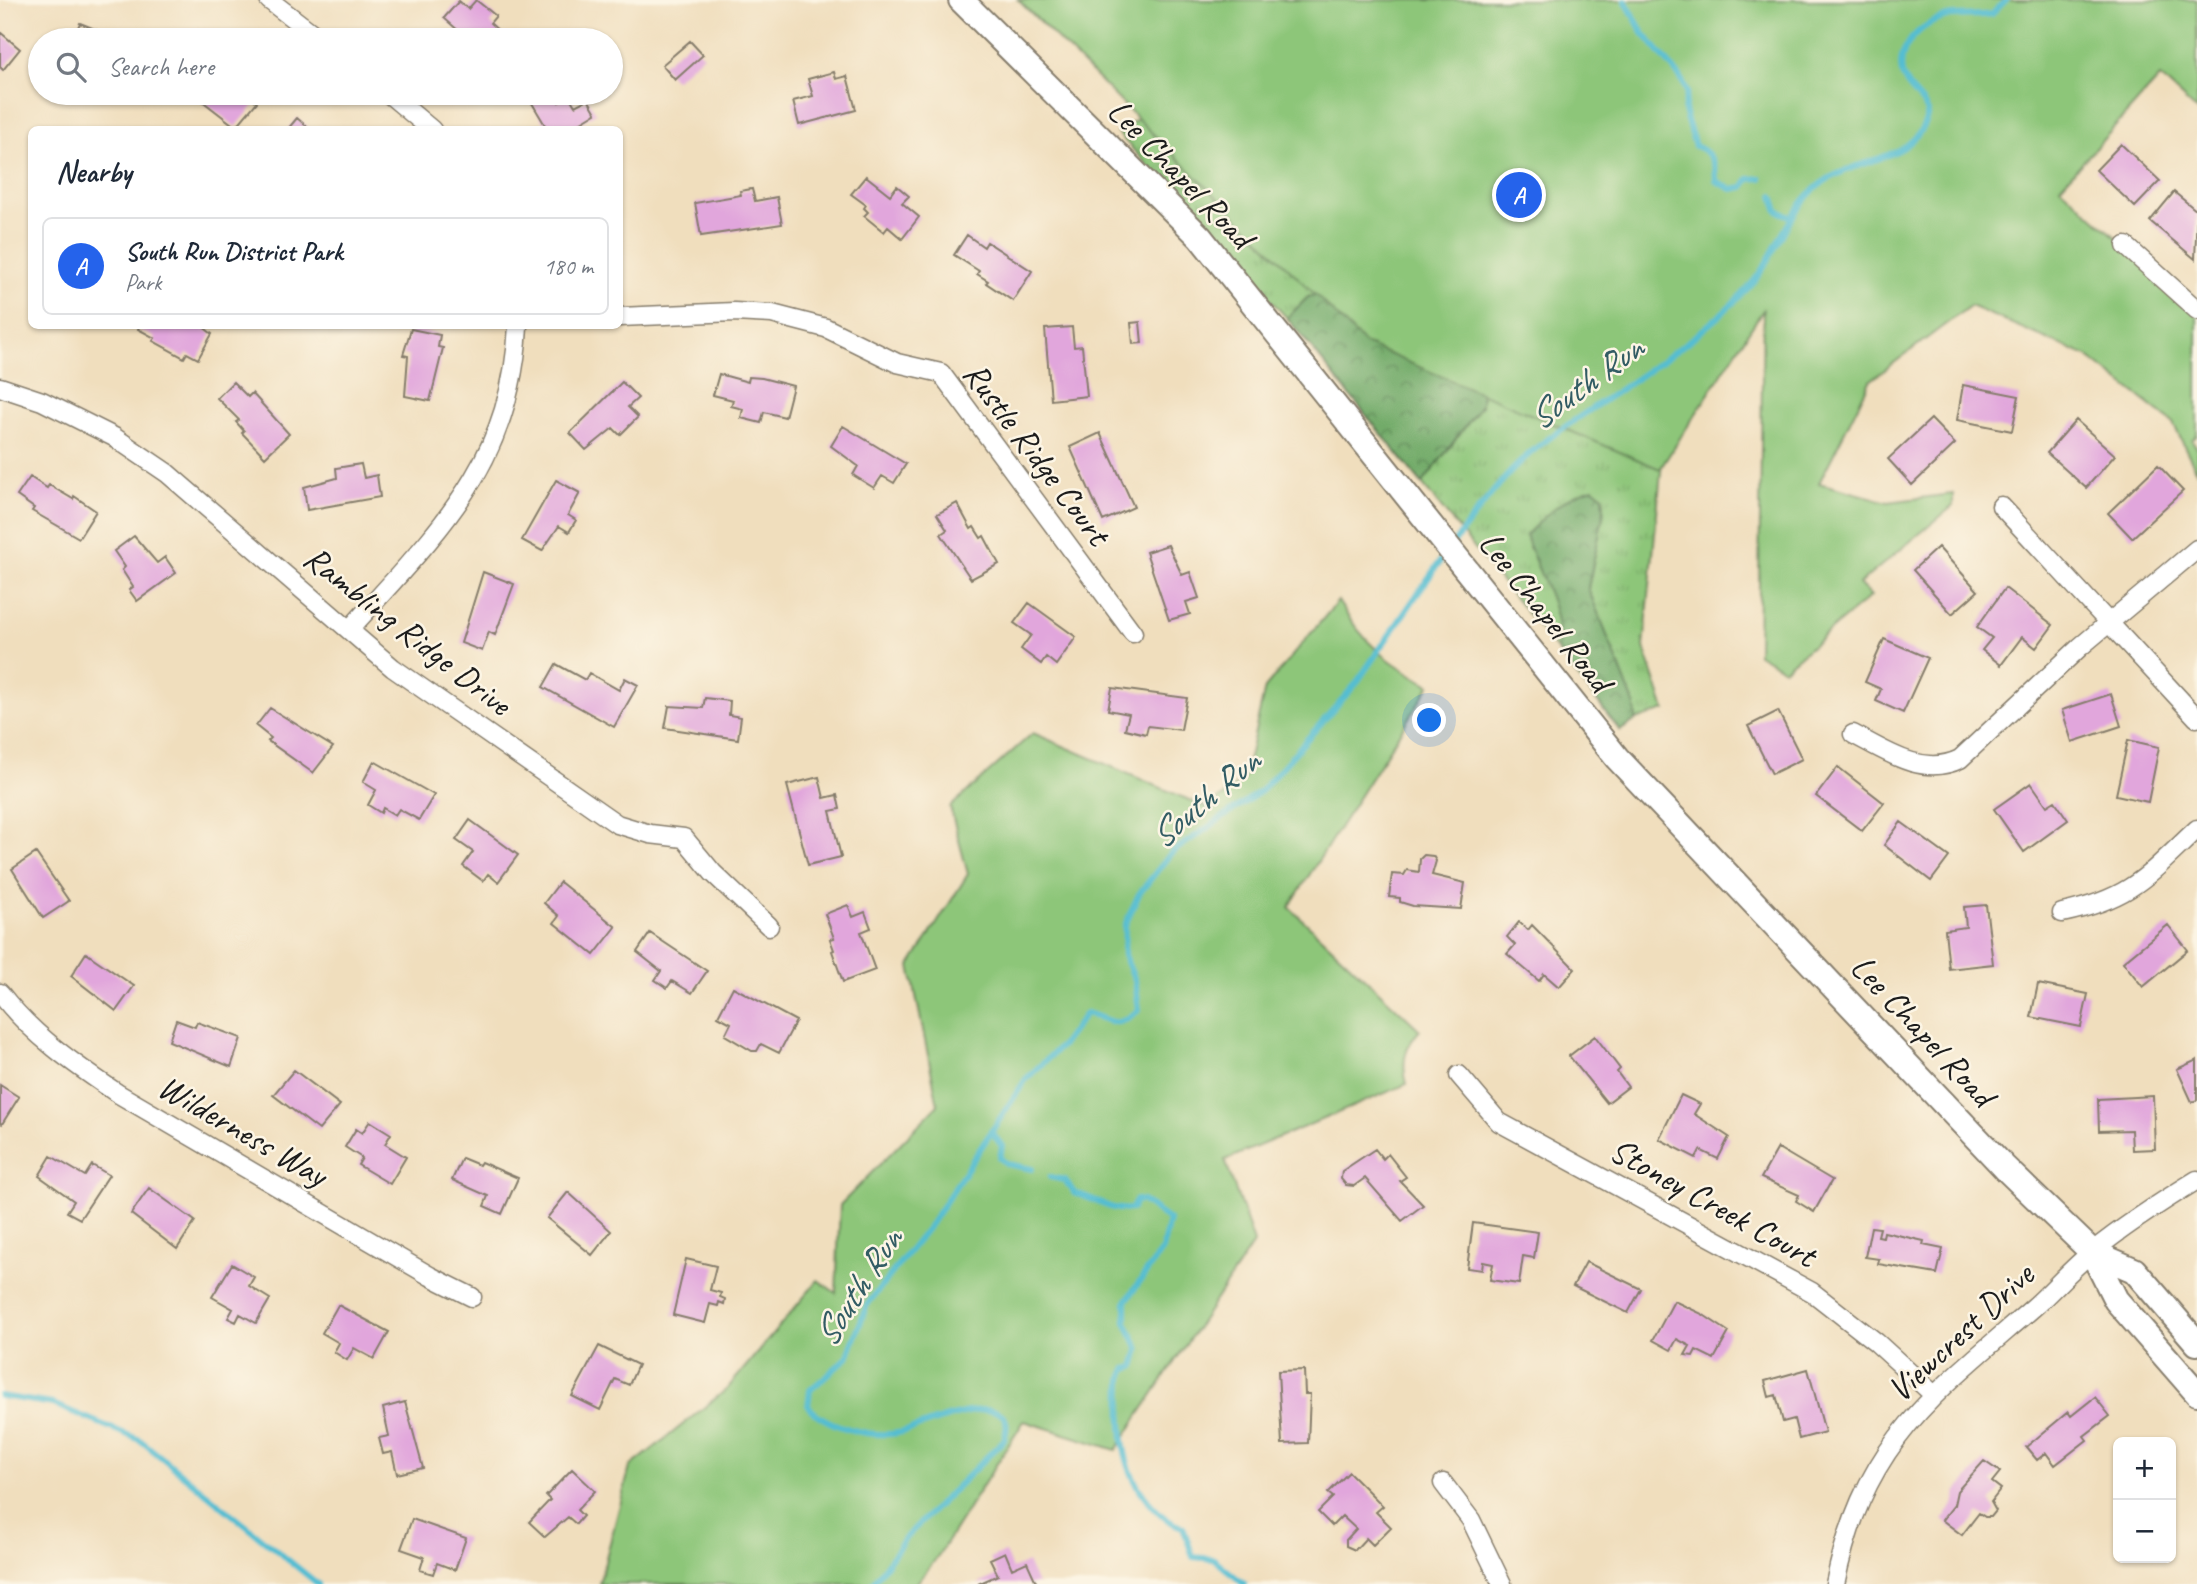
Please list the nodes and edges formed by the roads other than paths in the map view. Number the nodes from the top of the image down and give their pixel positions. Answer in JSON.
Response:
{"nodes":[{"id":1,"x":269,"y":0,"type":"edge"},
{"id":2,"x":961,"y":0,"type":"edge"},
{"id":3,"x":305,"y":28,"type":"edge"},
{"id":4,"x":402,"y":105,"type":"edge"},
{"id":5,"x":427,"y":126,"type":"edge"},
{"id":6,"x":2126,"y":246,"type":"dead end"},
{"id":7,"x":2197,"y":310,"type":"edge"},
{"id":8,"x":623,"y":317,"type":"edge"},
{"id":9,"x":518,"y":329,"type":"edge"},
{"id":10,"x":0,"y":387,"type":"edge"},
{"id":11,"x":2001,"y":506,"type":"dead end"},
{"id":12,"x":2197,"y":549,"type":"edge"},
{"id":13,"x":2110,"y":623,"type":"junction"},
{"id":14,"x":349,"y":630,"type":"junction"},
{"id":15,"x":1133,"y":633,"type":"dead end"},
{"id":16,"x":2197,"y":718,"type":"edge"},
{"id":17,"x":1853,"y":734,"type":"dead end"},
{"id":18,"x":2197,"y":829,"type":"edge"},
{"id":19,"x":2062,"y":913,"type":"dead end"},
{"id":20,"x":769,"y":926,"type":"dead end"},
{"id":21,"x":0,"y":993,"type":"edge"},
{"id":22,"x":1458,"y":1075,"type":"dead end"},
{"id":23,"x":2197,"y":1180,"type":"edge"},
{"id":24,"x":2092,"y":1252,"type":"junction"},
{"id":25,"x":472,"y":1297,"type":"dead end"},
{"id":26,"x":2197,"y":1343,"type":"edge"},
{"id":27,"x":2197,"y":1393,"type":"edge"},
{"id":28,"x":1933,"y":1394,"type":"junction"},
{"id":29,"x":1443,"y":1483,"type":"dead end"},
{"id":30,"x":1502,"y":1584,"type":"edge"},
{"id":31,"x":1835,"y":1584,"type":"edge"}],
"edges":[{"from":1,"to":3,"type":"street"},
{"from":2,"to":24,"type":"main road","name":"Lee Chapel Road"},
{"from":4,"to":5,"type":"street"},
{"from":6,"to":7,"type":"street"},
{"from":8,"to":15,"type":"street","name":"Rustle Ridge Court"},
{"from":9,"to":14,"type":"street"},
{"from":10,"to":14,"type":"street","name":"Rambling Ridge Drive"},
{"from":11,"to":13,"type":"street"},
{"from":12,"to":13,"type":"street"},
{"from":13,"to":16,"type":"street"},
{"from":13,"to":17,"type":"street"},
{"from":14,"to":20,"type":"street","name":"Rambling Ridge Drive"},
{"from":18,"to":19,"type":"street"},
{"from":21,"to":25,"type":"street","name":"Wilderness Way"},
{"from":22,"to":28,"type":"street","name":"Stoney Creek Court"},
{"from":23,"to":24,"type":"street","name":"Viewcrest Drive"},
{"from":24,"to":26,"type":"main road","name":"Lee Chapel Road"},
{"from":24,"to":27,"type":"main road","name":"Lee Chapel Road"},
{"from":24,"to":28,"type":"street","name":"Viewcrest Drive"},
{"from":28,"to":31,"type":"street","name":"Viewcrest Drive"},
{"from":29,"to":30,"type":"street"}]}
